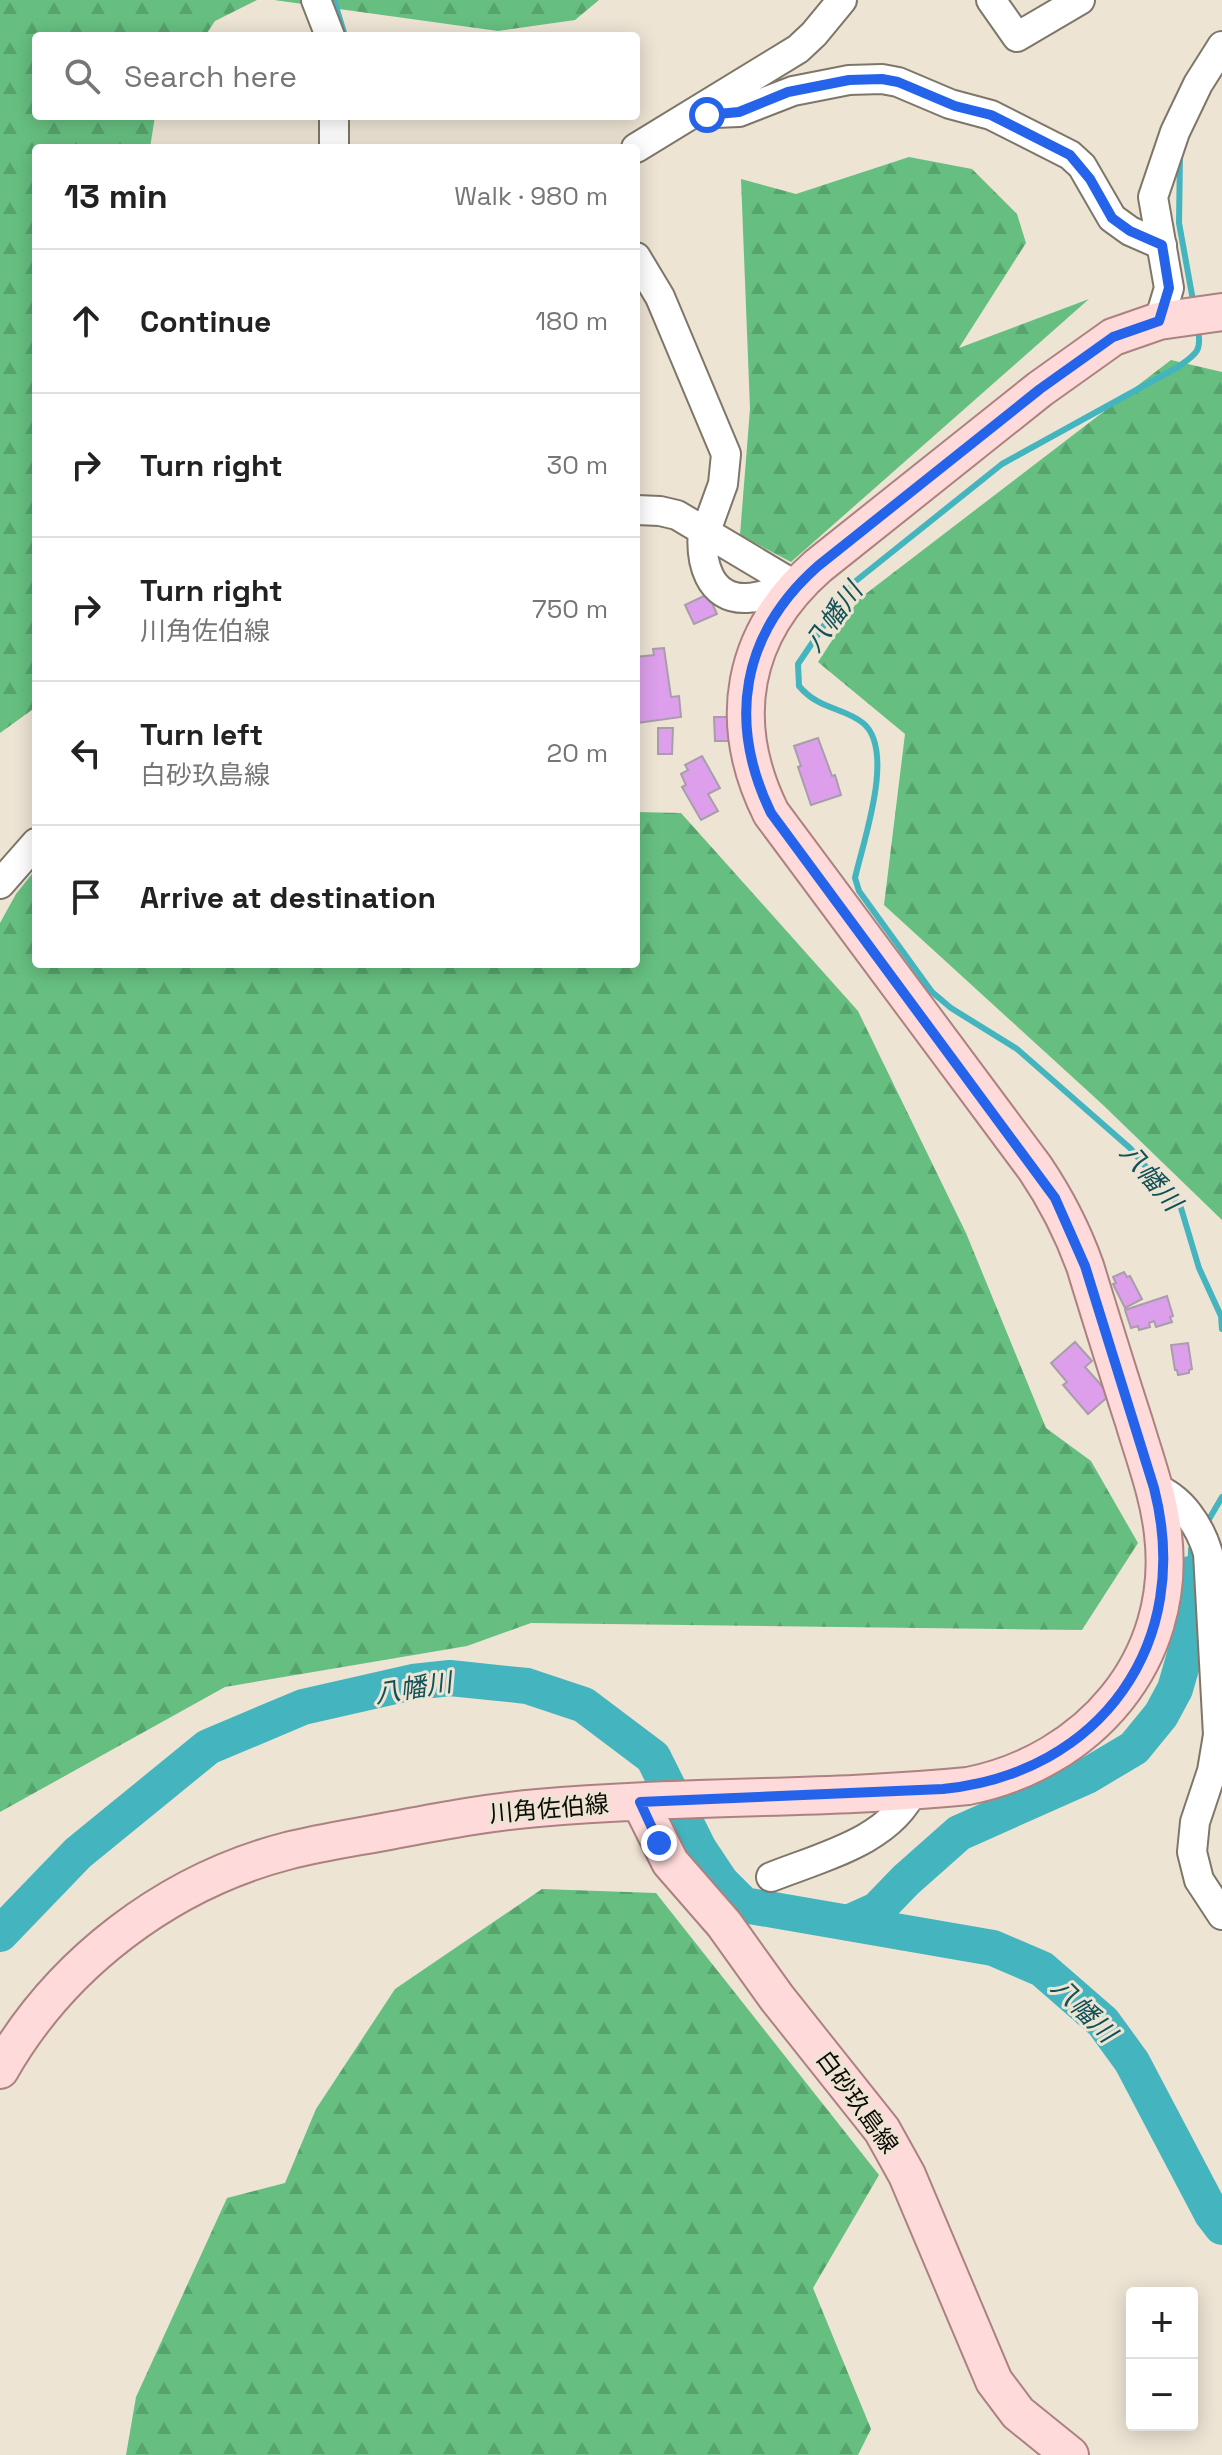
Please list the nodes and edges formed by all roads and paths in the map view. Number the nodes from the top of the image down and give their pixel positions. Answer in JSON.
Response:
{"nodes":[{"id":1,"x":316,"y":0,"type":"edge"},
{"id":2,"x":842,"y":0,"type":"edge"},
{"id":3,"x":991,"y":0,"type":"edge"},
{"id":4,"x":1080,"y":0,"type":"edge"},
{"id":5,"x":328,"y":32,"type":"edge"},
{"id":6,"x":1222,"y":46,"type":"edge"},
{"id":7,"x":692,"y":114,"type":"junction"},
{"id":8,"x":334,"y":120,"type":"edge"},
{"id":9,"x":334,"y":144,"type":"edge"},
{"id":10,"x":640,"y":146,"type":"edge"},
{"id":11,"x":1162,"y":245,"type":"junction"},
{"id":12,"x":640,"y":264,"type":"edge"},
{"id":13,"x":1192,"y":316,"type":"edge"},
{"id":14,"x":640,"y":510,"type":"edge"},
{"id":15,"x":705,"y":530,"type":"junction"},
{"id":16,"x":796,"y":586,"type":"junction"},
{"id":17,"x":32,"y":848,"type":"edge"},
{"id":18,"x":0,"y":884,"type":"edge"},
{"id":19,"x":1154,"y":1488,"type":"junction"},
{"id":20,"x":913,"y":1790,"type":"junction"},
{"id":21,"x":642,"y":1802,"type":"junction"},
{"id":22,"x":771,"y":1877,"type":"dead end"},
{"id":23,"x":1222,"y":1915,"type":"edge"},
{"id":24,"x":0,"y":2070,"type":"edge"},
{"id":25,"x":1070,"y":2455,"type":"edge"}],
"edges":[{"from":1,"to":5,"type":"street"},
{"from":2,"to":7,"type":"street"},
{"from":3,"to":4,"type":"street"},
{"from":6,"to":11,"type":"street"},
{"from":7,"to":10,"type":"street"},
{"from":7,"to":11,"type":"street"},
{"from":8,"to":9,"type":"street"},
{"from":11,"to":13,"type":"street"},
{"from":12,"to":15,"type":"street"},
{"from":13,"to":16,"type":"main road","name":"川角佐伯線"},
{"from":14,"to":15,"type":"street"},
{"from":15,"to":16,"type":"street"},
{"from":15,"to":16,"type":"street"},
{"from":16,"to":19,"type":"main road","name":"川角佐伯線"},
{"from":17,"to":18,"type":"street"},
{"from":19,"to":20,"type":"main road","name":"川角佐伯線"},
{"from":19,"to":23,"type":"street"},
{"from":20,"to":21,"type":"main road","name":"川角佐伯線"},
{"from":20,"to":22,"type":"street"},
{"from":21,"to":24,"type":"main road","name":"川角佐伯線"},
{"from":21,"to":25,"type":"main road","name":"白砂玖島線"}]}
